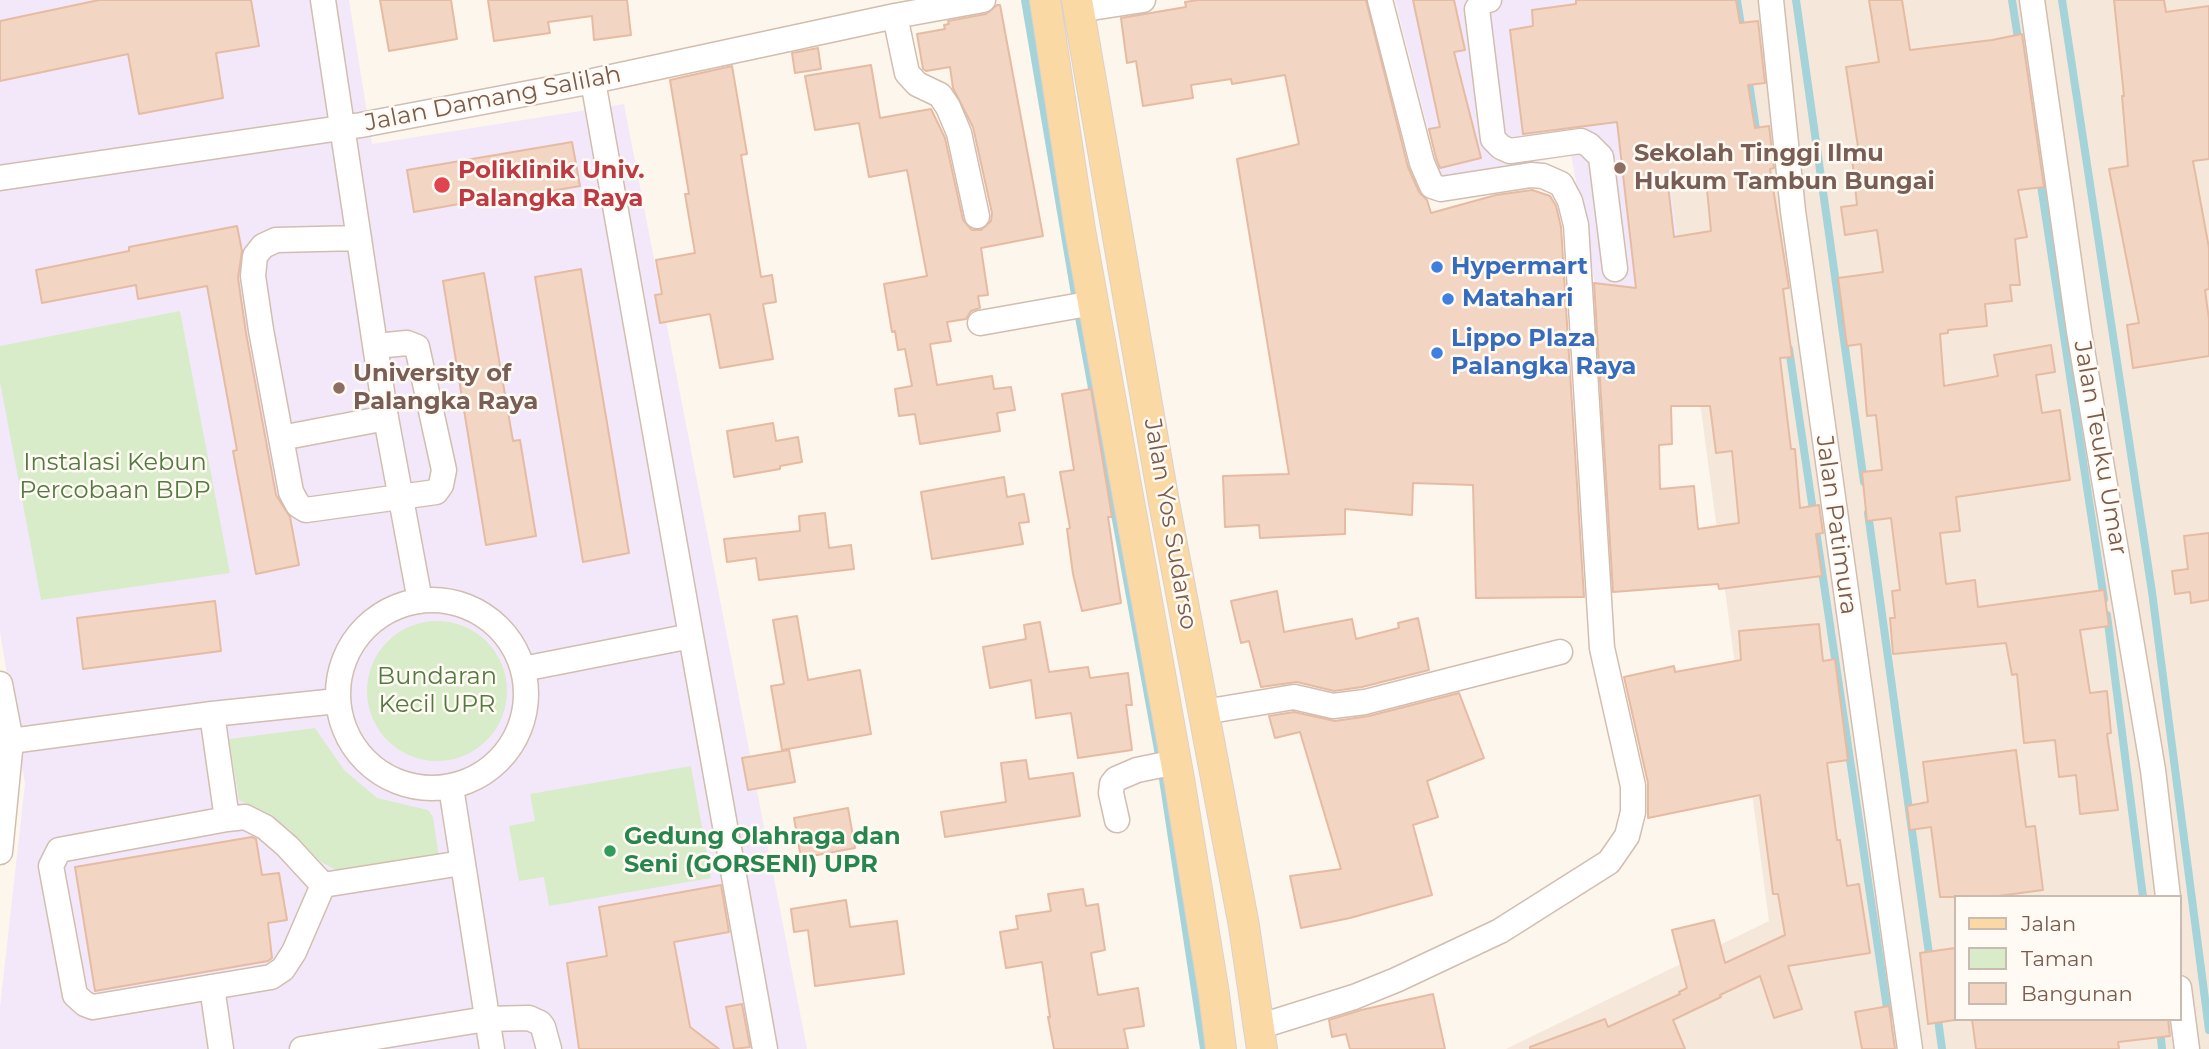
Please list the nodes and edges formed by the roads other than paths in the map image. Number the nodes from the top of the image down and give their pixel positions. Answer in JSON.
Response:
{"nodes":[{"id":1,"x":323,"y":0,"type":"edge"},
{"id":2,"x":983,"y":0,"type":"edge"},
{"id":3,"x":1045,"y":0,"type":"edge"},
{"id":4,"x":1143,"y":0,"type":"edge"},
{"id":5,"x":1380,"y":0,"type":"edge"},
{"id":6,"x":1489,"y":0,"type":"edge"},
{"id":7,"x":1771,"y":0,"type":"edge"},
{"id":8,"x":2032,"y":0,"type":"edge"},
{"id":9,"x":1078,"y":5,"type":"edge"},
{"id":10,"x":895,"y":16,"type":"junction"},
{"id":11,"x":593,"y":81,"type":"junction"},
{"id":12,"x":343,"y":128,"type":"junction"},
{"id":13,"x":0,"y":178,"type":"edge"},
{"id":14,"x":977,"y":216,"type":"dead end"},
{"id":15,"x":359,"y":238,"type":"junction"},
{"id":16,"x":1615,"y":269,"type":"dead end"},
{"id":17,"x":1093,"y":303,"type":"junction"},
{"id":18,"x":980,"y":323,"type":"dead end"},
{"id":19,"x":376,"y":346,"type":"junction"},
{"id":20,"x":386,"y":418,"type":"junction"},
{"id":21,"x":281,"y":438,"type":"junction"},
{"id":22,"x":402,"y":497,"type":"junction"},
{"id":23,"x":420,"y":601,"type":"junction"},
{"id":24,"x":691,"y":636,"type":"junction"},
{"id":25,"x":1560,"y":652,"type":"dead end"},
{"id":26,"x":523,"y":670,"type":"junction"},
{"id":27,"x":0,"y":684,"type":"edge"},
{"id":28,"x":337,"y":701,"type":"junction"},
{"id":29,"x":1204,"y":712,"type":"junction"},
{"id":30,"x":212,"y":713,"type":"junction"},
{"id":31,"x":11,"y":741,"type":"junction"},
{"id":32,"x":1176,"y":762,"type":"junction"},
{"id":33,"x":451,"y":787,"type":"junction"},
{"id":34,"x":227,"y":819,"type":"junction"},
{"id":35,"x":1117,"y":820,"type":"dead end"},
{"id":36,"x":0,"y":852,"type":"edge"},
{"id":37,"x":462,"y":863,"type":"junction"},
{"id":38,"x":1233,"y":871,"type":"junction"},
{"id":39,"x":1196,"y":882,"type":"junction"},
{"id":40,"x":323,"y":885,"type":"junction"},
{"id":41,"x":2168,"y":895,"type":"edge"},
{"id":42,"x":212,"y":987,"type":"junction"},
{"id":43,"x":2181,"y":1003,"type":"edge"},
{"id":44,"x":486,"y":1019,"type":"junction"},
{"id":45,"x":1260,"y":1038,"type":"edge"},
{"id":46,"x":221,"y":1049,"type":"edge"},
{"id":47,"x":302,"y":1049,"type":"edge"},
{"id":48,"x":492,"y":1049,"type":"edge"},
{"id":49,"x":549,"y":1049,"type":"edge"},
{"id":50,"x":765,"y":1049,"type":"edge"},
{"id":51,"x":1221,"y":1049,"type":"edge"},
{"id":52,"x":1910,"y":1049,"type":"edge"},
{"id":53,"x":2187,"y":1049,"type":"edge"}],
"edges":[{"from":1,"to":12,"type":"street"},
{"from":2,"to":10,"type":"street","name":"Jalan Damang Salilah"},
{"from":3,"to":17,"type":"main road","name":"Jalan Yos Sudarso"},
{"from":4,"to":9,"type":"street"},
{"from":5,"to":45,"type":"street"},
{"from":6,"to":16,"type":"street"},
{"from":7,"to":52,"type":"street","name":"Jalan Patimura"},
{"from":8,"to":41,"type":"street","name":"Jalan Teuku Umar"},
{"from":9,"to":29,"type":"main road","name":"Jalan Yos Sudarso"},
{"from":10,"to":11,"type":"street","name":"Jalan Damang Salilah"},
{"from":10,"to":14,"type":"street"},
{"from":11,"to":12,"type":"street","name":"Jalan Damang Salilah"},
{"from":11,"to":24,"type":"street"},
{"from":12,"to":13,"type":"street","name":"Jalan Damang Salilah"},
{"from":12,"to":15,"type":"street"},
{"from":15,"to":19,"type":"street"},
{"from":15,"to":21,"type":"street"},
{"from":17,"to":18,"type":"street"},
{"from":17,"to":32,"type":"main road","name":"Jalan Yos Sudarso"},
{"from":19,"to":20,"type":"street"},
{"from":19,"to":22,"type":"street"},
{"from":20,"to":21,"type":"street"},
{"from":20,"to":22,"type":"street"},
{"from":21,"to":22,"type":"street"},
{"from":22,"to":23,"type":"street"},
{"from":23,"to":26,"type":"street"},
{"from":23,"to":28,"type":"street"},
{"from":24,"to":26,"type":"street"},
{"from":24,"to":50,"type":"street"},
{"from":25,"to":29,"type":"street"},
{"from":26,"to":33,"type":"street"},
{"from":27,"to":31,"type":"street"},
{"from":28,"to":30,"type":"street"},
{"from":28,"to":33,"type":"street"},
{"from":29,"to":38,"type":"main road","name":"Jalan Yos Sudarso"},
{"from":30,"to":31,"type":"street"},
{"from":30,"to":34,"type":"street"},
{"from":31,"to":36,"type":"street"},
{"from":32,"to":35,"type":"street"},
{"from":32,"to":39,"type":"main road","name":"Jalan Yos Sudarso"},
{"from":33,"to":37,"type":"street"},
{"from":34,"to":40,"type":"street"},
{"from":34,"to":42,"type":"street"},
{"from":37,"to":40,"type":"street"},
{"from":37,"to":44,"type":"street"},
{"from":38,"to":39,"type":"main road"},
{"from":38,"to":45,"type":"main road","name":"Jalan Yos Sudarso"},
{"from":39,"to":51,"type":"main road","name":"Jalan Yos Sudarso"},
{"from":40,"to":42,"type":"street"},
{"from":42,"to":46,"type":"street"},
{"from":43,"to":53,"type":"street"},
{"from":44,"to":47,"type":"street"},
{"from":44,"to":48,"type":"street"},
{"from":44,"to":49,"type":"street"}]}
